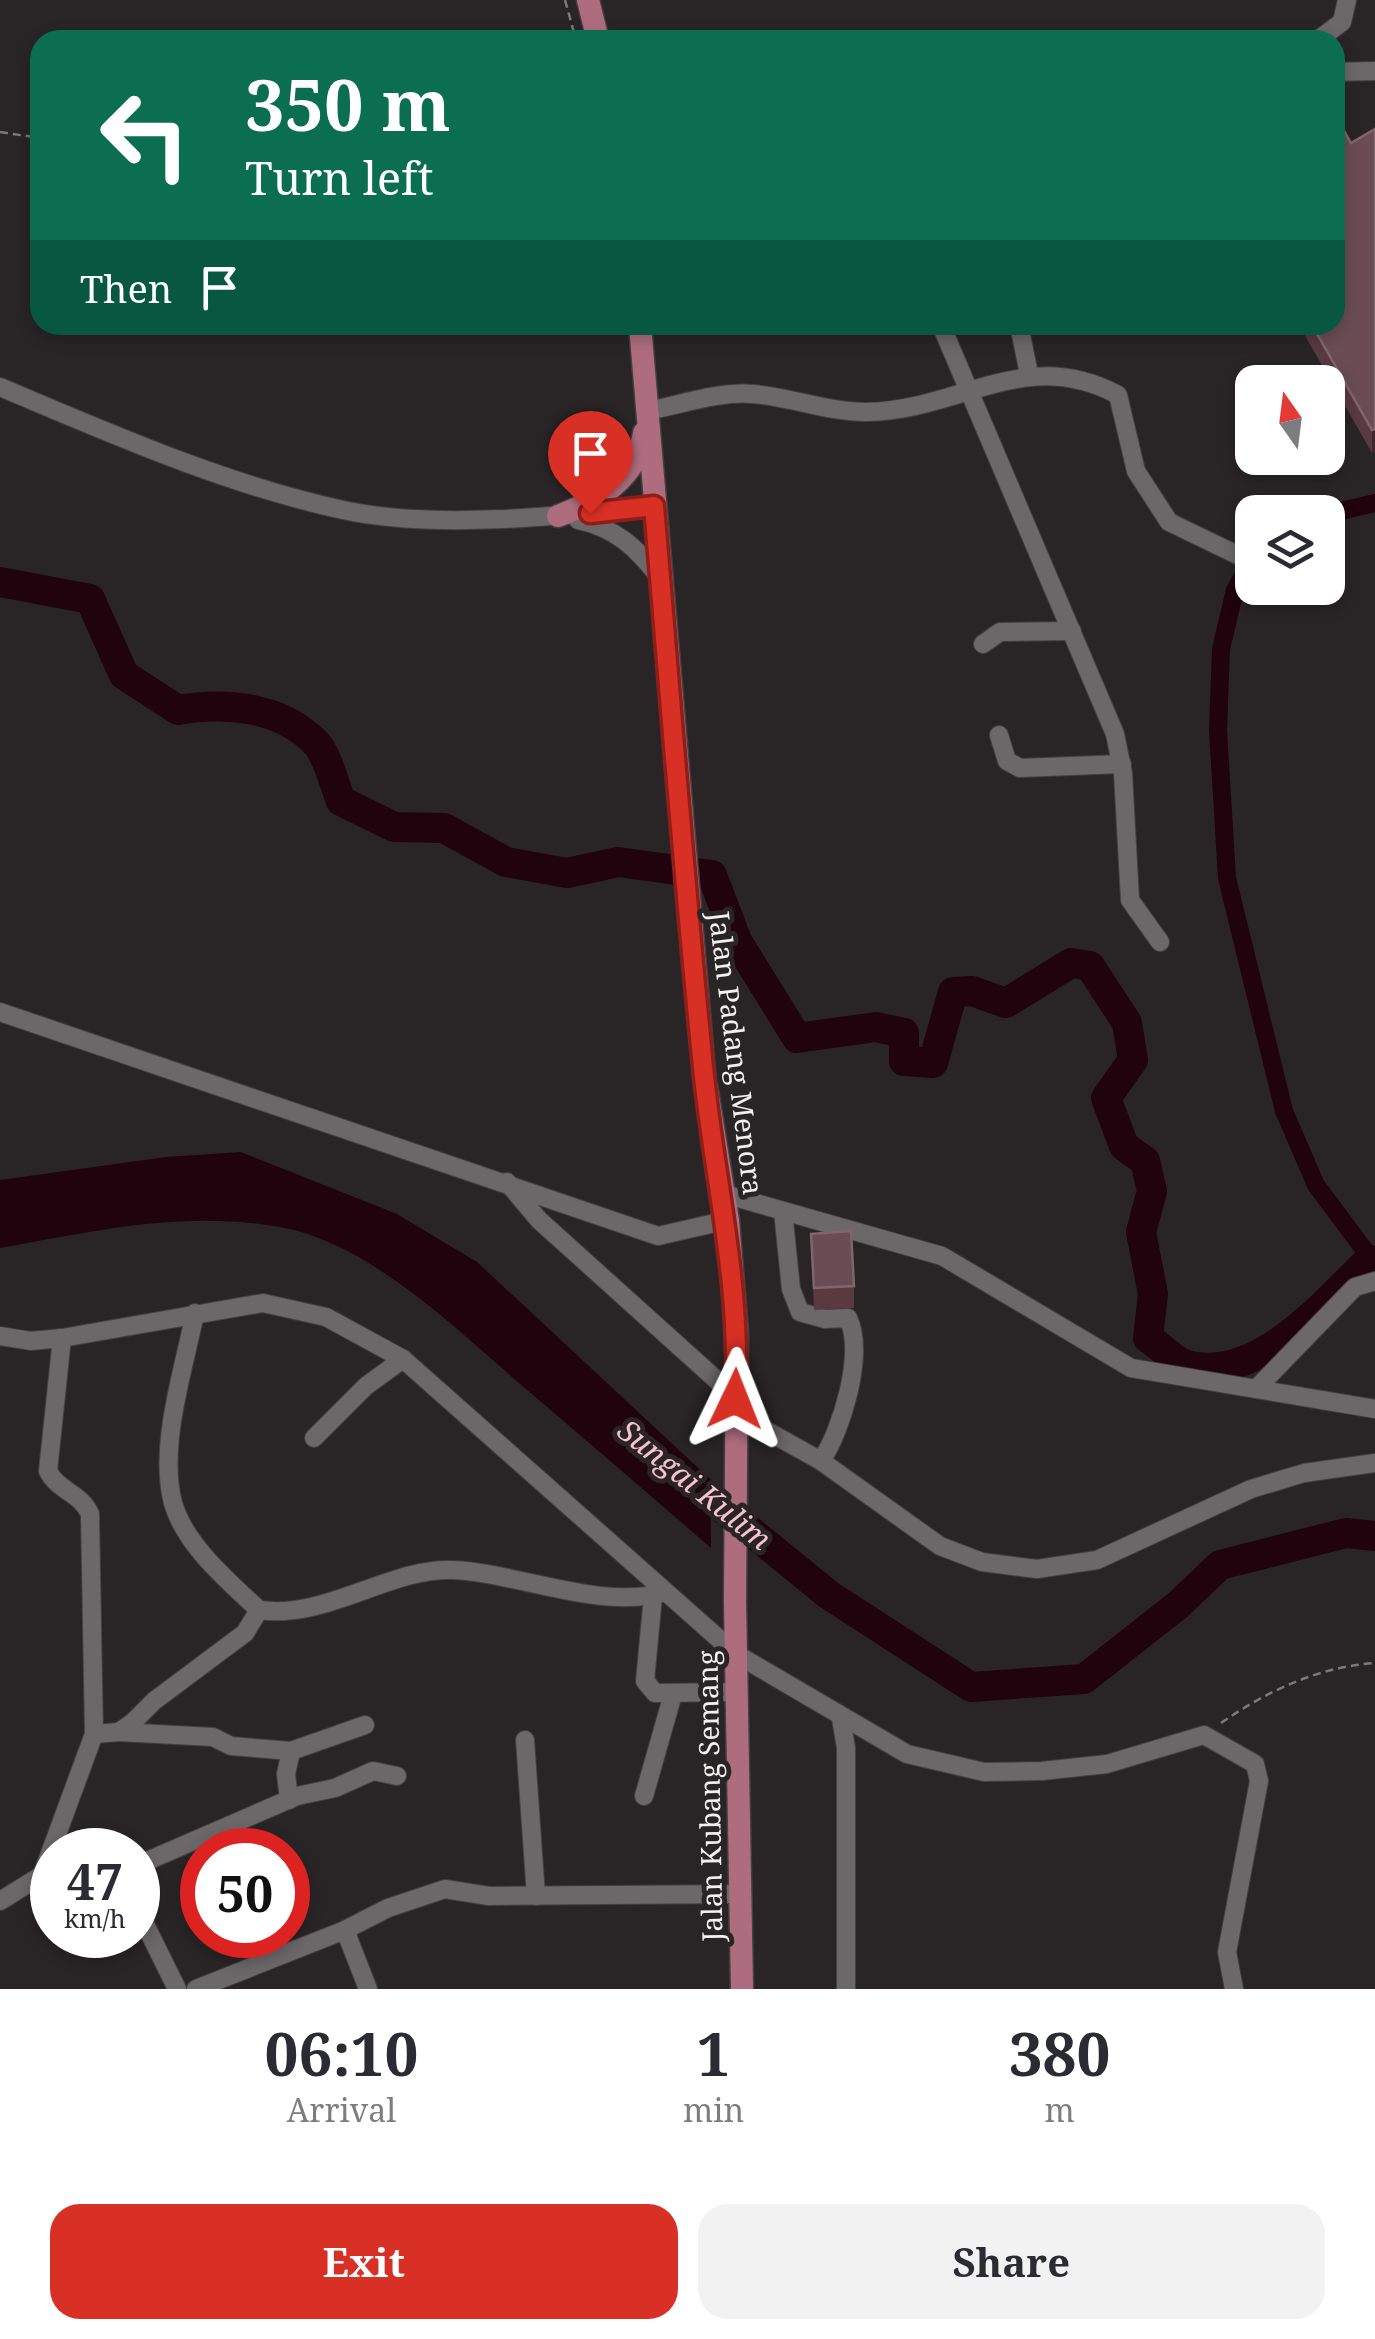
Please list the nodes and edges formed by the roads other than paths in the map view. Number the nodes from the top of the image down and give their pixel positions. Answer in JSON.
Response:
{"nodes":[{"id":1,"x":588,"y":0,"type":"edge"},
{"id":2,"x":1347,"y":0,"type":"edge"},
{"id":3,"x":596,"y":30,"type":"edge"},
{"id":4,"x":1331,"y":30,"type":"edge"},
{"id":5,"x":1375,"y":71,"type":"edge"},
{"id":6,"x":1345,"y":72,"type":"edge"},
{"id":7,"x":641,"y":335,"type":"edge"},
{"id":8,"x":945,"y":335,"type":"edge"},
{"id":9,"x":1022,"y":335,"type":"edge"},
{"id":10,"x":1028,"y":374,"type":"junction"},
{"id":11,"x":0,"y":387,"type":"edge"},
{"id":12,"x":968,"y":390,"type":"junction"},
{"id":13,"x":647,"y":411,"type":"junction"},
{"id":14,"x":654,"y":506,"type":"junction"},
{"id":15,"x":558,"y":516,"type":"junction"},
{"id":16,"x":1235,"y":552,"type":"edge"},
{"id":17,"x":660,"y":578,"type":"junction"},
{"id":18,"x":1072,"y":631,"type":"junction"},
{"id":19,"x":983,"y":644,"type":"dead end"},
{"id":20,"x":999,"y":735,"type":"dead end"},
{"id":21,"x":1122,"y":764,"type":"junction"},
{"id":22,"x":1160,"y":942,"type":"dead end"},
{"id":23,"x":0,"y":1012,"type":"edge"},
{"id":24,"x":507,"y":1182,"type":"junction"},
{"id":25,"x":724,"y":1194,"type":"junction"},
{"id":26,"x":783,"y":1211,"type":"junction"},
{"id":27,"x":728,"y":1220,"type":"junction"},
{"id":28,"x":1375,"y":1281,"type":"edge"},
{"id":29,"x":195,"y":1313,"type":"junction"},
{"id":30,"x":0,"y":1336,"type":"edge"},
{"id":31,"x":62,"y":1338,"type":"junction"},
{"id":32,"x":402,"y":1359,"type":"junction"},
{"id":33,"x":1256,"y":1389,"type":"junction"},
{"id":34,"x":735,"y":1399,"type":"junction"},
{"id":35,"x":1375,"y":1409,"type":"edge"},
{"id":36,"x":736,"y":1429,"type":"joint"},
{"id":37,"x":314,"y":1438,"type":"dead end"},
{"id":38,"x":821,"y":1461,"type":"junction"},
{"id":39,"x":1375,"y":1463,"type":"edge"},
{"id":40,"x":659,"y":1594,"type":"junction"},
{"id":41,"x":259,"y":1610,"type":"junction"},
{"id":42,"x":736,"y":1654,"type":"junction"},
{"id":43,"x":737,"y":1692,"type":"junction"},
{"id":44,"x":674,"y":1694,"type":"junction"},
{"id":45,"x":841,"y":1718,"type":"junction"},
{"id":46,"x":365,"y":1725,"type":"dead end"},
{"id":47,"x":120,"y":1732,"type":"junction"},
{"id":48,"x":94,"y":1734,"type":"junction"},
{"id":49,"x":525,"y":1740,"type":"dead end"},
{"id":50,"x":292,"y":1752,"type":"junction"},
{"id":51,"x":397,"y":1776,"type":"dead end"},
{"id":52,"x":644,"y":1796,"type":"dead end"},
{"id":53,"x":289,"y":1800,"type":"junction"},
{"id":54,"x":160,"y":1856,"type":"edge"},
{"id":55,"x":740,"y":1894,"type":"junction"},
{"id":56,"x":536,"y":1896,"type":"junction"},
{"id":57,"x":0,"y":1900,"type":"edge"},
{"id":58,"x":346,"y":1930,"type":"junction"},
{"id":59,"x":160,"y":1956,"type":"edge"},
{"id":60,"x":176,"y":1989,"type":"edge"},
{"id":61,"x":196,"y":1989,"type":"edge"},
{"id":62,"x":368,"y":1989,"type":"edge"},
{"id":63,"x":742,"y":1989,"type":"edge"},
{"id":64,"x":846,"y":1989,"type":"edge"},
{"id":65,"x":1234,"y":1989,"type":"edge"}],
"edges":[{"from":1,"to":3,"type":"main road"},
{"from":2,"to":4,"type":"street"},
{"from":5,"to":6,"type":"street"},
{"from":7,"to":13,"type":"main road","name":"Jalan Padang Menora"},
{"from":8,"to":12,"type":"street"},
{"from":9,"to":10,"type":"street"},
{"from":10,"to":12,"type":"street"},
{"from":10,"to":16,"type":"street"},
{"from":11,"to":15,"type":"street"},
{"from":12,"to":13,"type":"street"},
{"from":12,"to":18,"type":"street"},
{"from":13,"to":14,"type":"main road","name":"Jalan Padang Menora"},
{"from":13,"to":15,"type":"main road"},
{"from":14,"to":15,"type":"street"},
{"from":14,"to":17,"type":"main road","name":"Jalan Padang Menora"},
{"from":15,"to":17,"type":"street"},
{"from":17,"to":25,"type":"main road","name":"Jalan Padang Menora"},
{"from":18,"to":19,"type":"street"},
{"from":18,"to":21,"type":"street"},
{"from":20,"to":21,"type":"street"},
{"from":21,"to":22,"type":"street"},
{"from":23,"to":24,"type":"street"},
{"from":24,"to":27,"type":"street"},
{"from":24,"to":34,"type":"street"},
{"from":25,"to":26,"type":"street"},
{"from":25,"to":27,"type":"main road","name":"Jalan Padang Menora"},
{"from":26,"to":33,"type":"street"},
{"from":26,"to":38,"type":"street"},
{"from":27,"to":34,"type":"main road","name":"Jalan Padang Menora"},
{"from":28,"to":33,"type":"street"},
{"from":29,"to":31,"type":"street"},
{"from":29,"to":32,"type":"street"},
{"from":29,"to":41,"type":"street"},
{"from":30,"to":31,"type":"street"},
{"from":31,"to":48,"type":"street"},
{"from":32,"to":37,"type":"street"},
{"from":32,"to":40,"type":"street"},
{"from":33,"to":35,"type":"street"},
{"from":34,"to":36,"type":"main road","name":"Jalan Padang Menora"},
{"from":34,"to":38,"type":"street"},
{"from":36,"to":42,"type":"main road","name":"Jalan Kubang Semang"},
{"from":38,"to":39,"type":"street"},
{"from":40,"to":41,"type":"street"},
{"from":40,"to":42,"type":"street"},
{"from":40,"to":44,"type":"street"},
{"from":41,"to":47,"type":"street"},
{"from":42,"to":43,"type":"main road","name":"Jalan Kubang Semang"},
{"from":42,"to":45,"type":"street"},
{"from":43,"to":44,"type":"street"},
{"from":43,"to":55,"type":"main road","name":"Jalan Kubang Semang"},
{"from":44,"to":52,"type":"street"},
{"from":45,"to":64,"type":"street"},
{"from":45,"to":65,"type":"street"},
{"from":46,"to":50,"type":"street"},
{"from":47,"to":48,"type":"street"},
{"from":47,"to":50,"type":"street"},
{"from":48,"to":57,"type":"street"},
{"from":49,"to":56,"type":"street"},
{"from":50,"to":53,"type":"street"},
{"from":51,"to":53,"type":"street"},
{"from":53,"to":54,"type":"street"},
{"from":55,"to":56,"type":"street"},
{"from":55,"to":63,"type":"main road","name":"Jalan Kubang Semang"},
{"from":56,"to":58,"type":"street"},
{"from":58,"to":61,"type":"street"},
{"from":58,"to":62,"type":"street"},
{"from":59,"to":60,"type":"street"}]}
